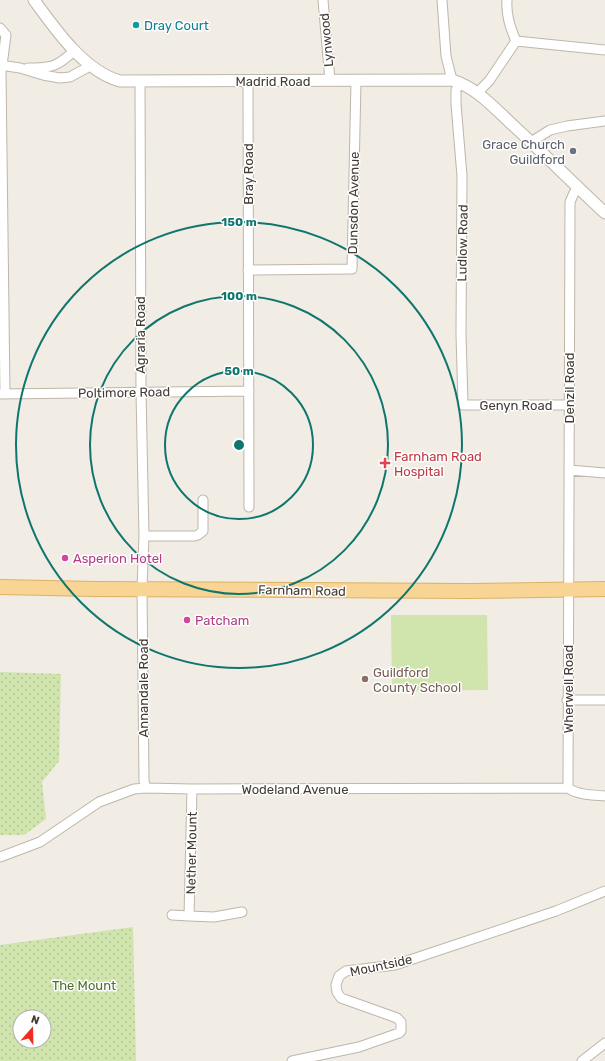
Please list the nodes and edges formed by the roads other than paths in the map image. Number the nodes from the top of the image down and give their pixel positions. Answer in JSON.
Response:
{"nodes":[{"id":1,"x":34,"y":0,"type":"edge"},
{"id":2,"x":323,"y":0,"type":"edge"},
{"id":3,"x":442,"y":0,"type":"edge"},
{"id":4,"x":507,"y":0,"type":"edge"},
{"id":5,"x":0,"y":28,"type":"edge"},
{"id":6,"x":516,"y":40,"type":"junction"},
{"id":7,"x":74,"y":50,"type":"junction"},
{"id":8,"x":605,"y":50,"type":"edge"},
{"id":9,"x":1,"y":65,"type":"edge"},
{"id":10,"x":90,"y":66,"type":"junction"},
{"id":11,"x":20,"y":68,"type":"junction"},
{"id":12,"x":330,"y":80,"type":"junction"},
{"id":13,"x":356,"y":80,"type":"junction"},
{"id":14,"x":248,"y":81,"type":"junction"},
{"id":15,"x":456,"y":81,"type":"junction"},
{"id":16,"x":140,"y":82,"type":"junction"},
{"id":17,"x":478,"y":92,"type":"junction"},
{"id":18,"x":605,"y":121,"type":"edge"},
{"id":19,"x":531,"y":142,"type":"junction"},
{"id":20,"x":578,"y":188,"type":"junction"},
{"id":21,"x":605,"y":213,"type":"edge"},
{"id":22,"x":248,"y":270,"type":"junction"},
{"id":23,"x":249,"y":391,"type":"junction"},
{"id":24,"x":140,"y":392,"type":"junction"},
{"id":25,"x":3,"y":394,"type":"edge"},
{"id":26,"x":463,"y":405,"type":"joint"},
{"id":27,"x":568,"y":405,"type":"junction"},
{"id":28,"x":569,"y":470,"type":"junction"},
{"id":29,"x":605,"y":473,"type":"edge"},
{"id":30,"x":203,"y":500,"type":"dead end"},
{"id":31,"x":248,"y":507,"type":"dead end"},
{"id":32,"x":144,"y":536,"type":"junction"},
{"id":33,"x":0,"y":587,"type":"edge"},
{"id":34,"x":142,"y":588,"type":"junction"},
{"id":35,"x":569,"y":589,"type":"junction"},
{"id":36,"x":605,"y":589,"type":"edge"},
{"id":37,"x":567,"y":700,"type":"junction"},
{"id":38,"x":605,"y":700,"type":"edge"},
{"id":39,"x":146,"y":788,"type":"junction"},
{"id":40,"x":568,"y":788,"type":"junction"},
{"id":41,"x":192,"y":789,"type":"junction"},
{"id":42,"x":605,"y":796,"type":"edge"},
{"id":43,"x":0,"y":857,"type":"edge"},
{"id":44,"x":605,"y":891,"type":"edge"},
{"id":45,"x":242,"y":912,"type":"dead end"},
{"id":46,"x":172,"y":916,"type":"dead end"},
{"id":47,"x":189,"y":916,"type":"junction"},
{"id":48,"x":605,"y":1043,"type":"edge"},
{"id":49,"x":292,"y":1061,"type":"edge"},
{"id":50,"x":582,"y":1061,"type":"edge"}],
"edges":[{"from":1,"to":7,"type":"street","name":"Madrid Road"},
{"from":2,"to":12,"type":"street","name":"Lynwood"},
{"from":3,"to":15,"type":"street"},
{"from":4,"to":6,"type":"street"},
{"from":5,"to":9,"type":"street"},
{"from":6,"to":8,"type":"street"},
{"from":6,"to":17,"type":"street"},
{"from":7,"to":10,"type":"street","name":"Madrid Road"},
{"from":7,"to":11,"type":"street"},
{"from":9,"to":11,"type":"street"},
{"from":9,"to":25,"type":"street"},
{"from":10,"to":11,"type":"street"},
{"from":10,"to":16,"type":"street","name":"Madrid Road"},
{"from":12,"to":13,"type":"street","name":"Madrid Road"},
{"from":12,"to":14,"type":"street","name":"Madrid Road"},
{"from":13,"to":15,"type":"street","name":"Madrid Road"},
{"from":13,"to":22,"type":"street","name":"Dunsdon Avenue"},
{"from":14,"to":16,"type":"street","name":"Madrid Road"},
{"from":14,"to":22,"type":"street","name":"Bray Road"},
{"from":15,"to":17,"type":"street"},
{"from":15,"to":26,"type":"street","name":"Ludlow Road"},
{"from":16,"to":24,"type":"street","name":"Agraria Road"},
{"from":17,"to":19,"type":"street"},
{"from":18,"to":19,"type":"street"},
{"from":19,"to":20,"type":"street"},
{"from":20,"to":21,"type":"street"},
{"from":20,"to":27,"type":"street","name":"Denzil Road"},
{"from":22,"to":23,"type":"street","name":"Bray Road"},
{"from":23,"to":24,"type":"street","name":"Poltimore Road"},
{"from":23,"to":31,"type":"street","name":"Bray Road"},
{"from":24,"to":25,"type":"street","name":"Poltimore Road"},
{"from":24,"to":32,"type":"street","name":"Agraria Road"},
{"from":26,"to":27,"type":"street","name":"Genyn Road"},
{"from":27,"to":28,"type":"street","name":"Denzil Road"},
{"from":28,"to":29,"type":"street"},
{"from":28,"to":35,"type":"street","name":"Denzil Road"},
{"from":30,"to":32,"type":"street"},
{"from":32,"to":34,"type":"street","name":"Agraria Road"},
{"from":33,"to":34,"type":"main road","name":"Farnham Road"},
{"from":34,"to":35,"type":"main road","name":"Farnham Road"},
{"from":34,"to":39,"type":"street","name":"Annandale Road"},
{"from":35,"to":36,"type":"main road","name":"Farnham Road"},
{"from":35,"to":37,"type":"street","name":"Wherwell Road"},
{"from":37,"to":38,"type":"street"},
{"from":37,"to":40,"type":"street","name":"Wherwell Road"},
{"from":39,"to":41,"type":"street","name":"Wodeland Avenue"},
{"from":39,"to":43,"type":"street","name":"Wodeland Avenue"},
{"from":40,"to":41,"type":"street","name":"Wodeland Avenue"},
{"from":40,"to":42,"type":"street","name":"Wodeland Avenue"},
{"from":41,"to":47,"type":"street","name":"Nether Mount"},
{"from":44,"to":49,"type":"street","name":"Mountside"},
{"from":45,"to":47,"type":"street"},
{"from":46,"to":47,"type":"street"},
{"from":48,"to":50,"type":"street"}]}
